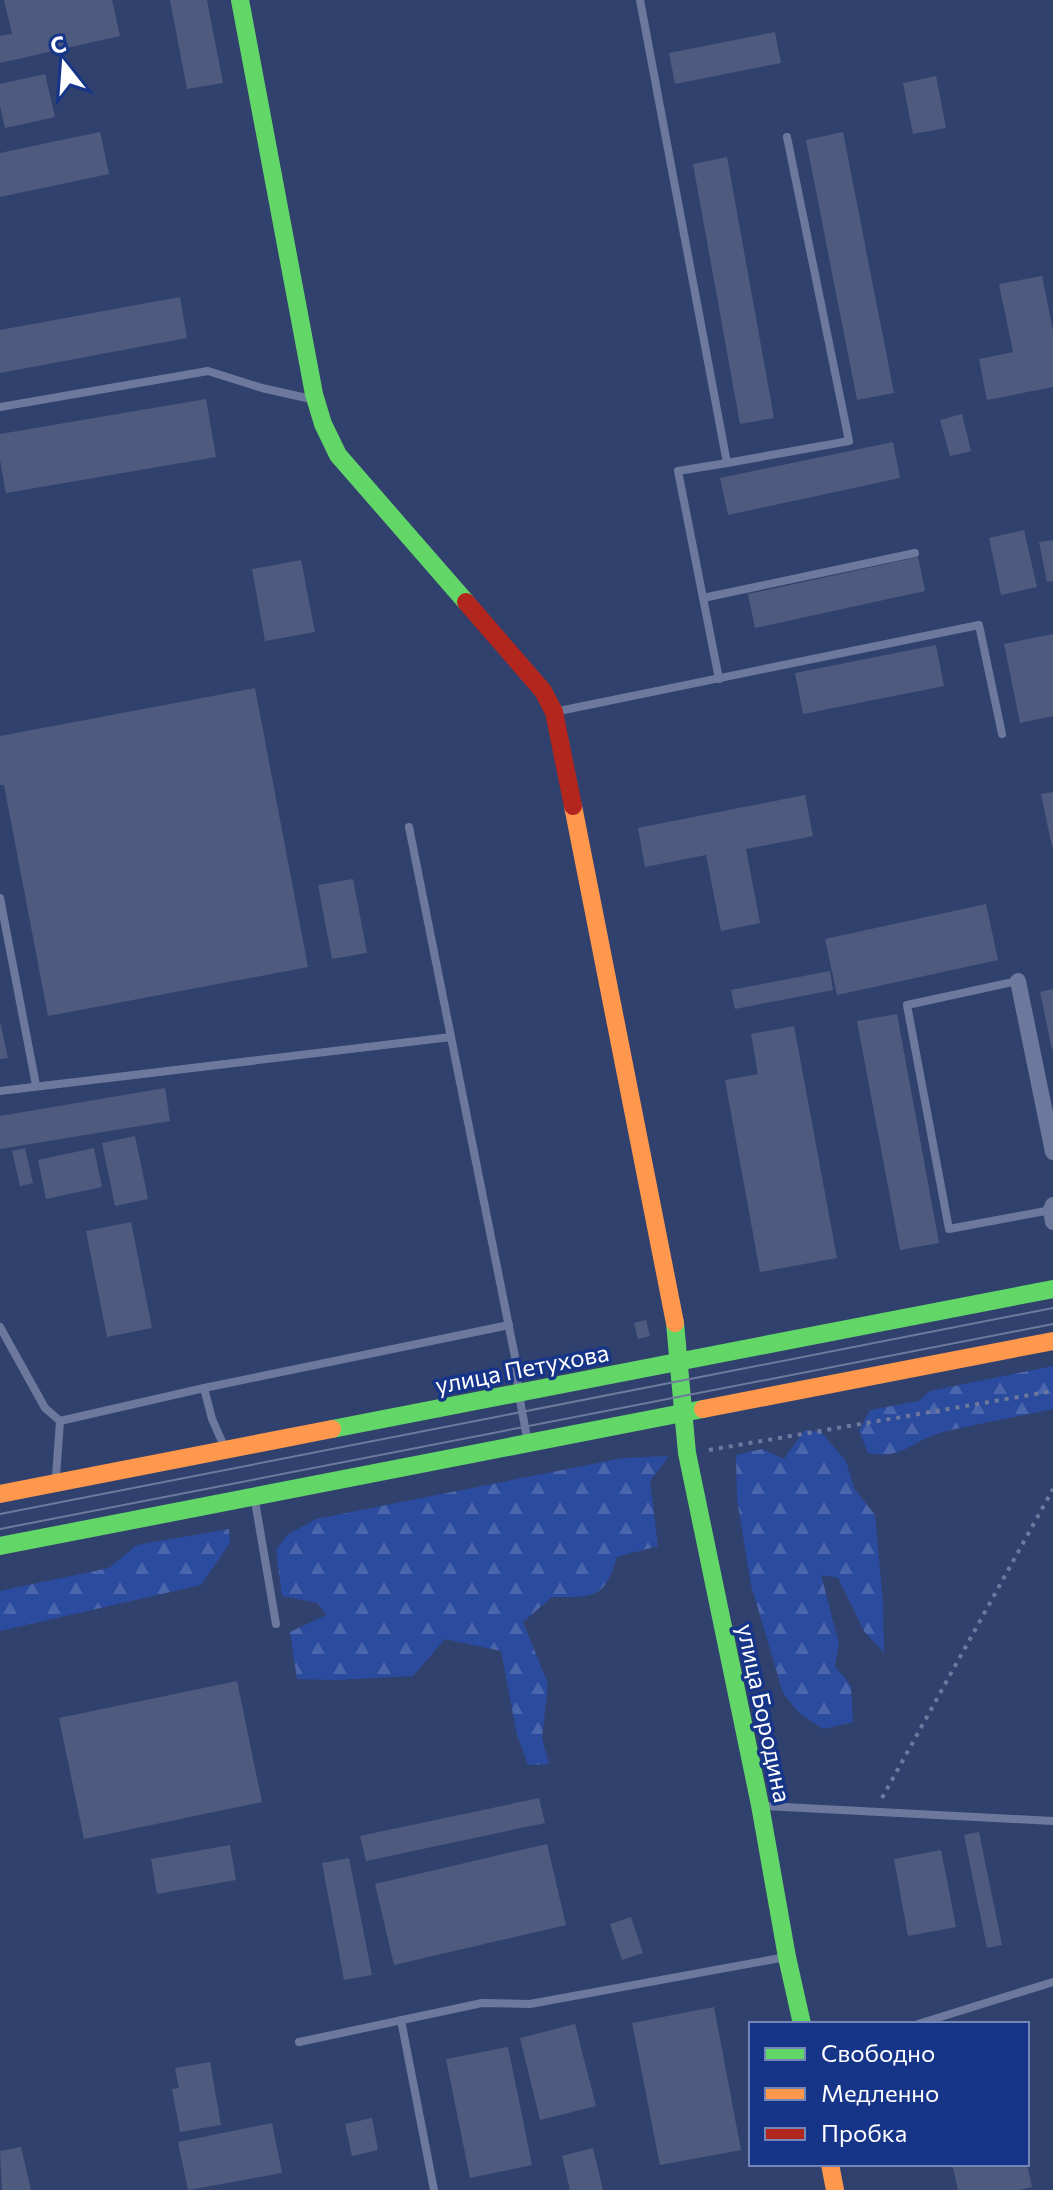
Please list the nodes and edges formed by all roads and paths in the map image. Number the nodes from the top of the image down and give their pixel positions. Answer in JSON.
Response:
{"nodes":[{"id":1,"x":240,"y":0,"type":"edge"},
{"id":2,"x":640,"y":0,"type":"edge"},
{"id":3,"x":787,"y":137,"type":"dead end"},
{"id":4,"x":316,"y":400,"type":"junction"},
{"id":5,"x":0,"y":407,"type":"edge"},
{"id":6,"x":727,"y":463,"type":"junction"},
{"id":7,"x":915,"y":553,"type":"dead end"},
{"id":8,"x":703,"y":598,"type":"junction"},
{"id":9,"x":719,"y":679,"type":"junction"},
{"id":10,"x":554,"y":712,"type":"junction"},
{"id":11,"x":1002,"y":734,"type":"dead end"},
{"id":12,"x":409,"y":827,"type":"dead end"},
{"id":13,"x":0,"y":898,"type":"edge"},
{"id":14,"x":1018,"y":981,"type":"joint"},
{"id":15,"x":451,"y":1037,"type":"junction"},
{"id":16,"x":36,"y":1085,"type":"junction"},
{"id":17,"x":0,"y":1091,"type":"edge"},
{"id":18,"x":1053,"y":1152,"type":"edge"},
{"id":19,"x":1052,"y":1212,"type":"edge"},
{"id":20,"x":1053,"y":1289,"type":"edge"},
{"id":21,"x":509,"y":1325,"type":"junction"},
{"id":22,"x":0,"y":1327,"type":"edge"},
{"id":23,"x":1053,"y":1341,"type":"edge"},
{"id":24,"x":679,"y":1362,"type":"junction"},
{"id":25,"x":204,"y":1388,"type":"junction"},
{"id":26,"x":1053,"y":1391,"type":"edge"},
{"id":27,"x":519,"y":1393,"type":"junction"},
{"id":28,"x":685,"y":1412,"type":"junction"},
{"id":29,"x":60,"y":1421,"type":"junction"},
{"id":30,"x":528,"y":1443,"type":"junction"},
{"id":31,"x":226,"y":1450,"type":"junction"},
{"id":32,"x":687,"y":1453,"type":"junction"},
{"id":33,"x":55,"y":1483,"type":"junction"},
{"id":34,"x":1053,"y":1489,"type":"edge"},
{"id":35,"x":0,"y":1494,"type":"edge"},
{"id":36,"x":254,"y":1496,"type":"junction"},
{"id":37,"x":0,"y":1546,"type":"edge"},
{"id":38,"x":276,"y":1624,"type":"dead end"},
{"id":39,"x":760,"y":1805,"type":"junction"},
{"id":40,"x":875,"y":1811,"type":"junction"},
{"id":41,"x":1053,"y":1821,"type":"edge"},
{"id":42,"x":787,"y":1957,"type":"junction"},
{"id":43,"x":1053,"y":1982,"type":"edge"},
{"id":44,"x":401,"y":2020,"type":"junction"},
{"id":45,"x":802,"y":2022,"type":"edge"},
{"id":46,"x":924,"y":2022,"type":"edge"},
{"id":47,"x":299,"y":2042,"type":"dead end"},
{"id":48,"x":830,"y":2166,"type":"edge"},
{"id":49,"x":434,"y":2190,"type":"edge"},
{"id":50,"x":835,"y":2190,"type":"edge"}],
"edges":[{"from":1,"to":4,"type":"main road"},
{"from":2,"to":6,"type":"lane"},
{"from":3,"to":6,"type":"lane"},
{"from":4,"to":5,"type":"lane"},
{"from":4,"to":10,"type":"main road"},
{"from":6,"to":8,"type":"lane"},
{"from":7,"to":8,"type":"lane"},
{"from":8,"to":9,"type":"lane"},
{"from":9,"to":10,"type":"lane"},
{"from":9,"to":11,"type":"lane"},
{"from":10,"to":24,"type":"main road","name":"улица Бородина"},
{"from":12,"to":15,"type":"lane"},
{"from":13,"to":16,"type":"lane"},
{"from":14,"to":18,"type":"street"},
{"from":14,"to":19,"type":"lane"},
{"from":15,"to":16,"type":"lane"},
{"from":15,"to":21,"type":"lane"},
{"from":16,"to":17,"type":"lane"},
{"from":20,"to":24,"type":"main road","name":"улица Петухова"},
{"from":21,"to":25,"type":"lane"},
{"from":21,"to":27,"type":"lane"},
{"from":22,"to":29,"type":"lane"},
{"from":23,"to":28,"type":"main road"},
{"from":24,"to":27,"type":"main road","name":"улица Петухова"},
{"from":24,"to":28,"type":"main road","name":"улица Бородина"},
{"from":25,"to":29,"type":"lane"},
{"from":25,"to":31,"type":"lane"},
{"from":26,"to":32,"type":"path"},
{"from":27,"to":30,"type":"lane"},
{"from":27,"to":31,"type":"main road","name":"улица Петухова"},
{"from":28,"to":30,"type":"main road"},
{"from":28,"to":32,"type":"main road","name":"улица Бородина"},
{"from":29,"to":33,"type":"lane"},
{"from":30,"to":36,"type":"main road"},
{"from":31,"to":33,"type":"main road","name":"улица Петухова"},
{"from":32,"to":39,"type":"main road","name":"улица Бородина"},
{"from":33,"to":35,"type":"main road","name":"улица Петухова"},
{"from":34,"to":40,"type":"path"},
{"from":36,"to":37,"type":"main road"},
{"from":36,"to":38,"type":"lane"},
{"from":39,"to":40,"type":"lane"},
{"from":39,"to":42,"type":"main road","name":"улица Бородина"},
{"from":40,"to":41,"type":"lane"},
{"from":42,"to":44,"type":"lane"},
{"from":42,"to":45,"type":"main road","name":"улица Бородина"},
{"from":43,"to":46,"type":"lane"},
{"from":44,"to":47,"type":"lane"},
{"from":44,"to":49,"type":"lane"},
{"from":48,"to":50,"type":"main road"}]}
